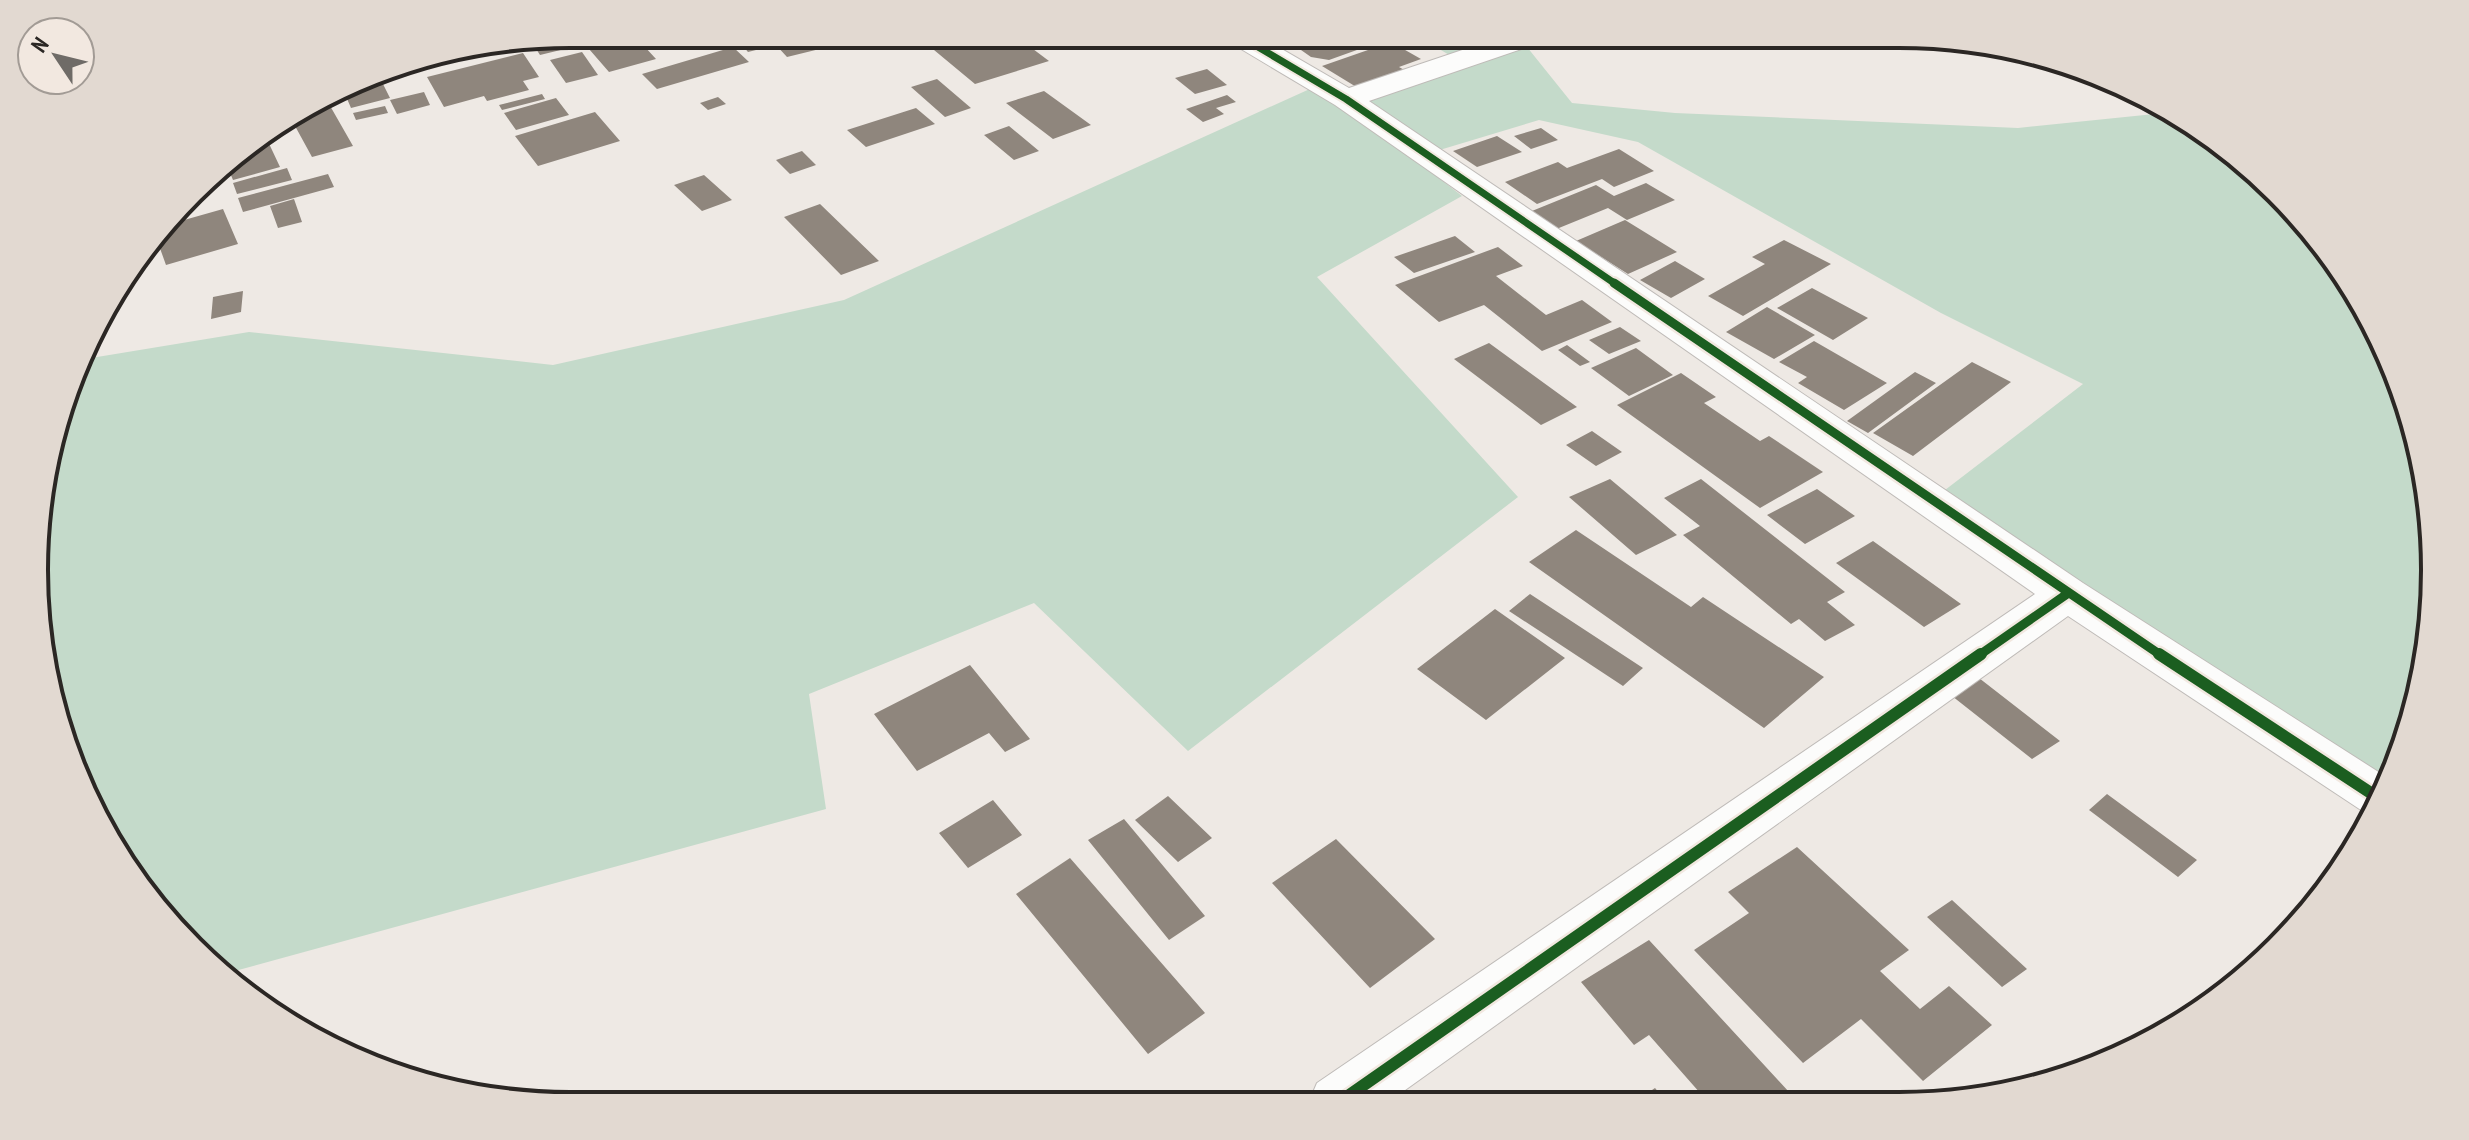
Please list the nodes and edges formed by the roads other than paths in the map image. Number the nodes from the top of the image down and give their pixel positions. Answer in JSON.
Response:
{"nodes":[{"id":1,"x":1260,"y":48,"type":"edge"},
{"id":2,"x":1497,"y":48,"type":"edge"},
{"id":3,"x":1346,"y":99,"type":"junction"},
{"id":4,"x":2067,"y":594,"type":"junction"},
{"id":5,"x":2371,"y":793,"type":"edge"},
{"id":6,"x":1354,"y":1092,"type":"edge"}],
"edges":[{"from":1,"to":3,"type":"street"},
{"from":2,"to":3,"type":"street"},
{"from":3,"to":4,"type":"street"},
{"from":4,"to":5,"type":"street"},
{"from":4,"to":6,"type":"street"}]}
